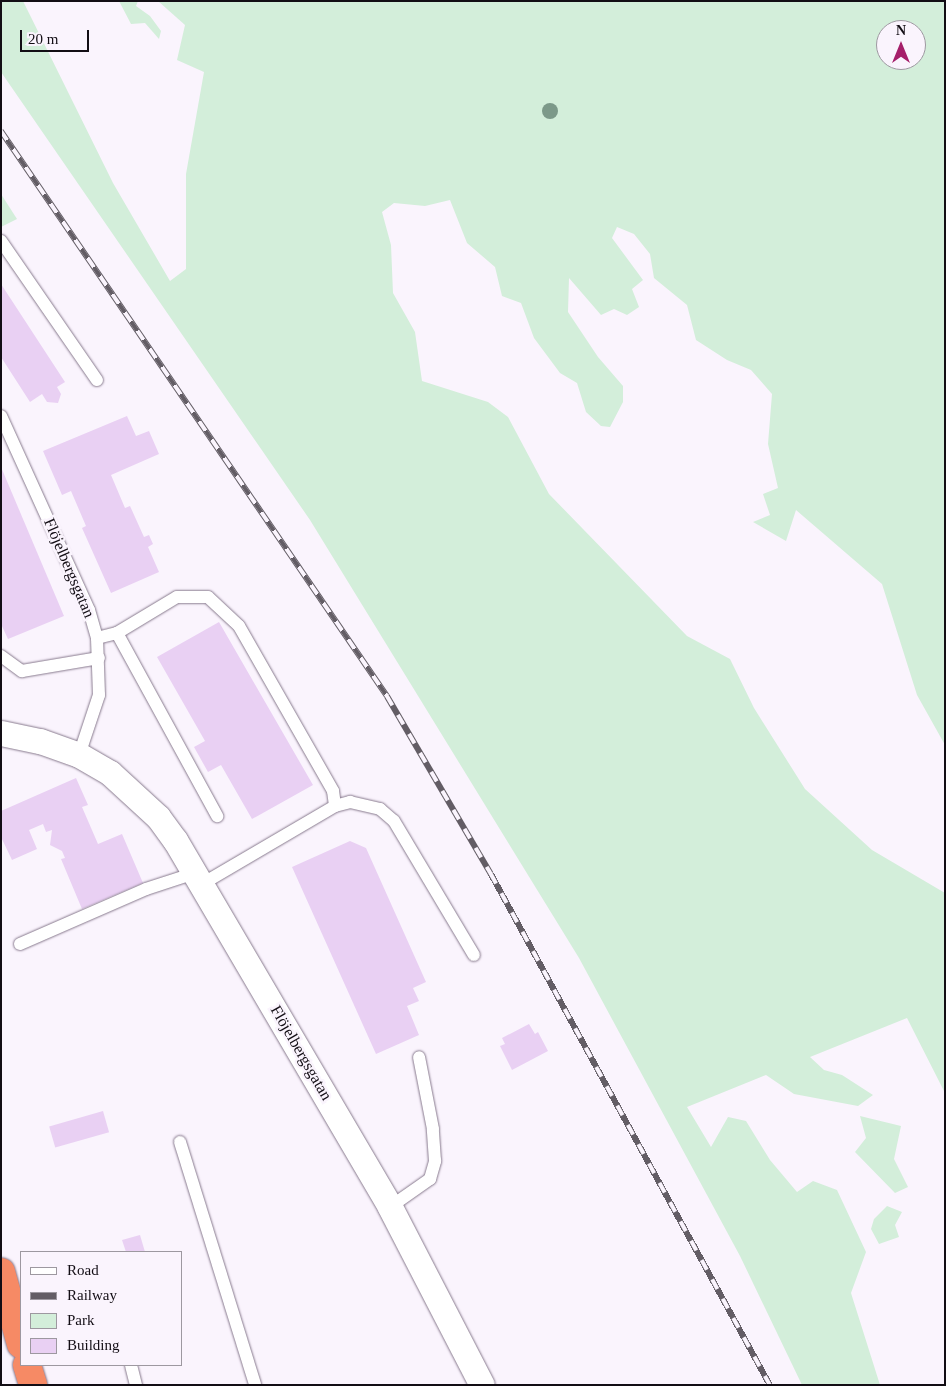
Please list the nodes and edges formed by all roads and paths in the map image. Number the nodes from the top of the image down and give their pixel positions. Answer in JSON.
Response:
{"nodes":[{"id":1,"x":1,"y":241,"type":"edge"},
{"id":2,"x":97,"y":380,"type":"dead end"},
{"id":3,"x":1,"y":416,"type":"edge"},
{"id":4,"x":117,"y":633,"type":"junction"},
{"id":5,"x":97,"y":638,"type":"junction"},
{"id":6,"x":1,"y":656,"type":"edge"},
{"id":7,"x":99,"y":658,"type":"junction"},
{"id":8,"x":2,"y":734,"type":"edge"},
{"id":9,"x":79,"y":755,"type":"junction"},
{"id":10,"x":335,"y":806,"type":"junction"},
{"id":11,"x":217,"y":816,"type":"dead end"},
{"id":12,"x":198,"y":879,"type":"junction"},
{"id":13,"x":20,"y":944,"type":"dead end"},
{"id":14,"x":474,"y":954,"type":"dead end"},
{"id":15,"x":419,"y":1057,"type":"dead end"},
{"id":16,"x":180,"y":1142,"type":"dead end"},
{"id":17,"x":390,"y":1207,"type":"junction"},
{"id":18,"x":1,"y":1272,"type":"edge"},
{"id":19,"x":20,"y":1340,"type":"edge"},
{"id":20,"x":27,"y":1366,"type":"edge"},
{"id":21,"x":131,"y":1366,"type":"edge"},
{"id":22,"x":33,"y":1385,"type":"edge"},
{"id":23,"x":136,"y":1385,"type":"edge"},
{"id":24,"x":255,"y":1385,"type":"edge"},
{"id":25,"x":482,"y":1385,"type":"edge"}],
"edges":[{"from":1,"to":2,"type":"lane"},
{"from":3,"to":5,"type":"lane","name":"Flöjelbergsgatan"},
{"from":4,"to":5,"type":"lane"},
{"from":4,"to":10,"type":"lane"},
{"from":4,"to":11,"type":"lane"},
{"from":5,"to":7,"type":"lane","name":"Flöjelbergsgatan"},
{"from":6,"to":7,"type":"lane"},
{"from":7,"to":9,"type":"lane","name":"Flöjelbergsgatan"},
{"from":8,"to":9,"type":"street","name":"Flöjelbergsgatan"},
{"from":9,"to":12,"type":"street","name":"Flöjelbergsgatan"},
{"from":10,"to":12,"type":"lane"},
{"from":10,"to":14,"type":"lane"},
{"from":12,"to":13,"type":"lane"},
{"from":12,"to":17,"type":"street","name":"Flöjelbergsgatan"},
{"from":15,"to":17,"type":"lane"},
{"from":16,"to":24,"type":"lane"},
{"from":17,"to":25,"type":"street","name":"Flöjelbergsgatan"},
{"from":18,"to":19,"type":"highway"},
{"from":20,"to":22,"type":"highway"},
{"from":21,"to":23,"type":"lane"}]}
